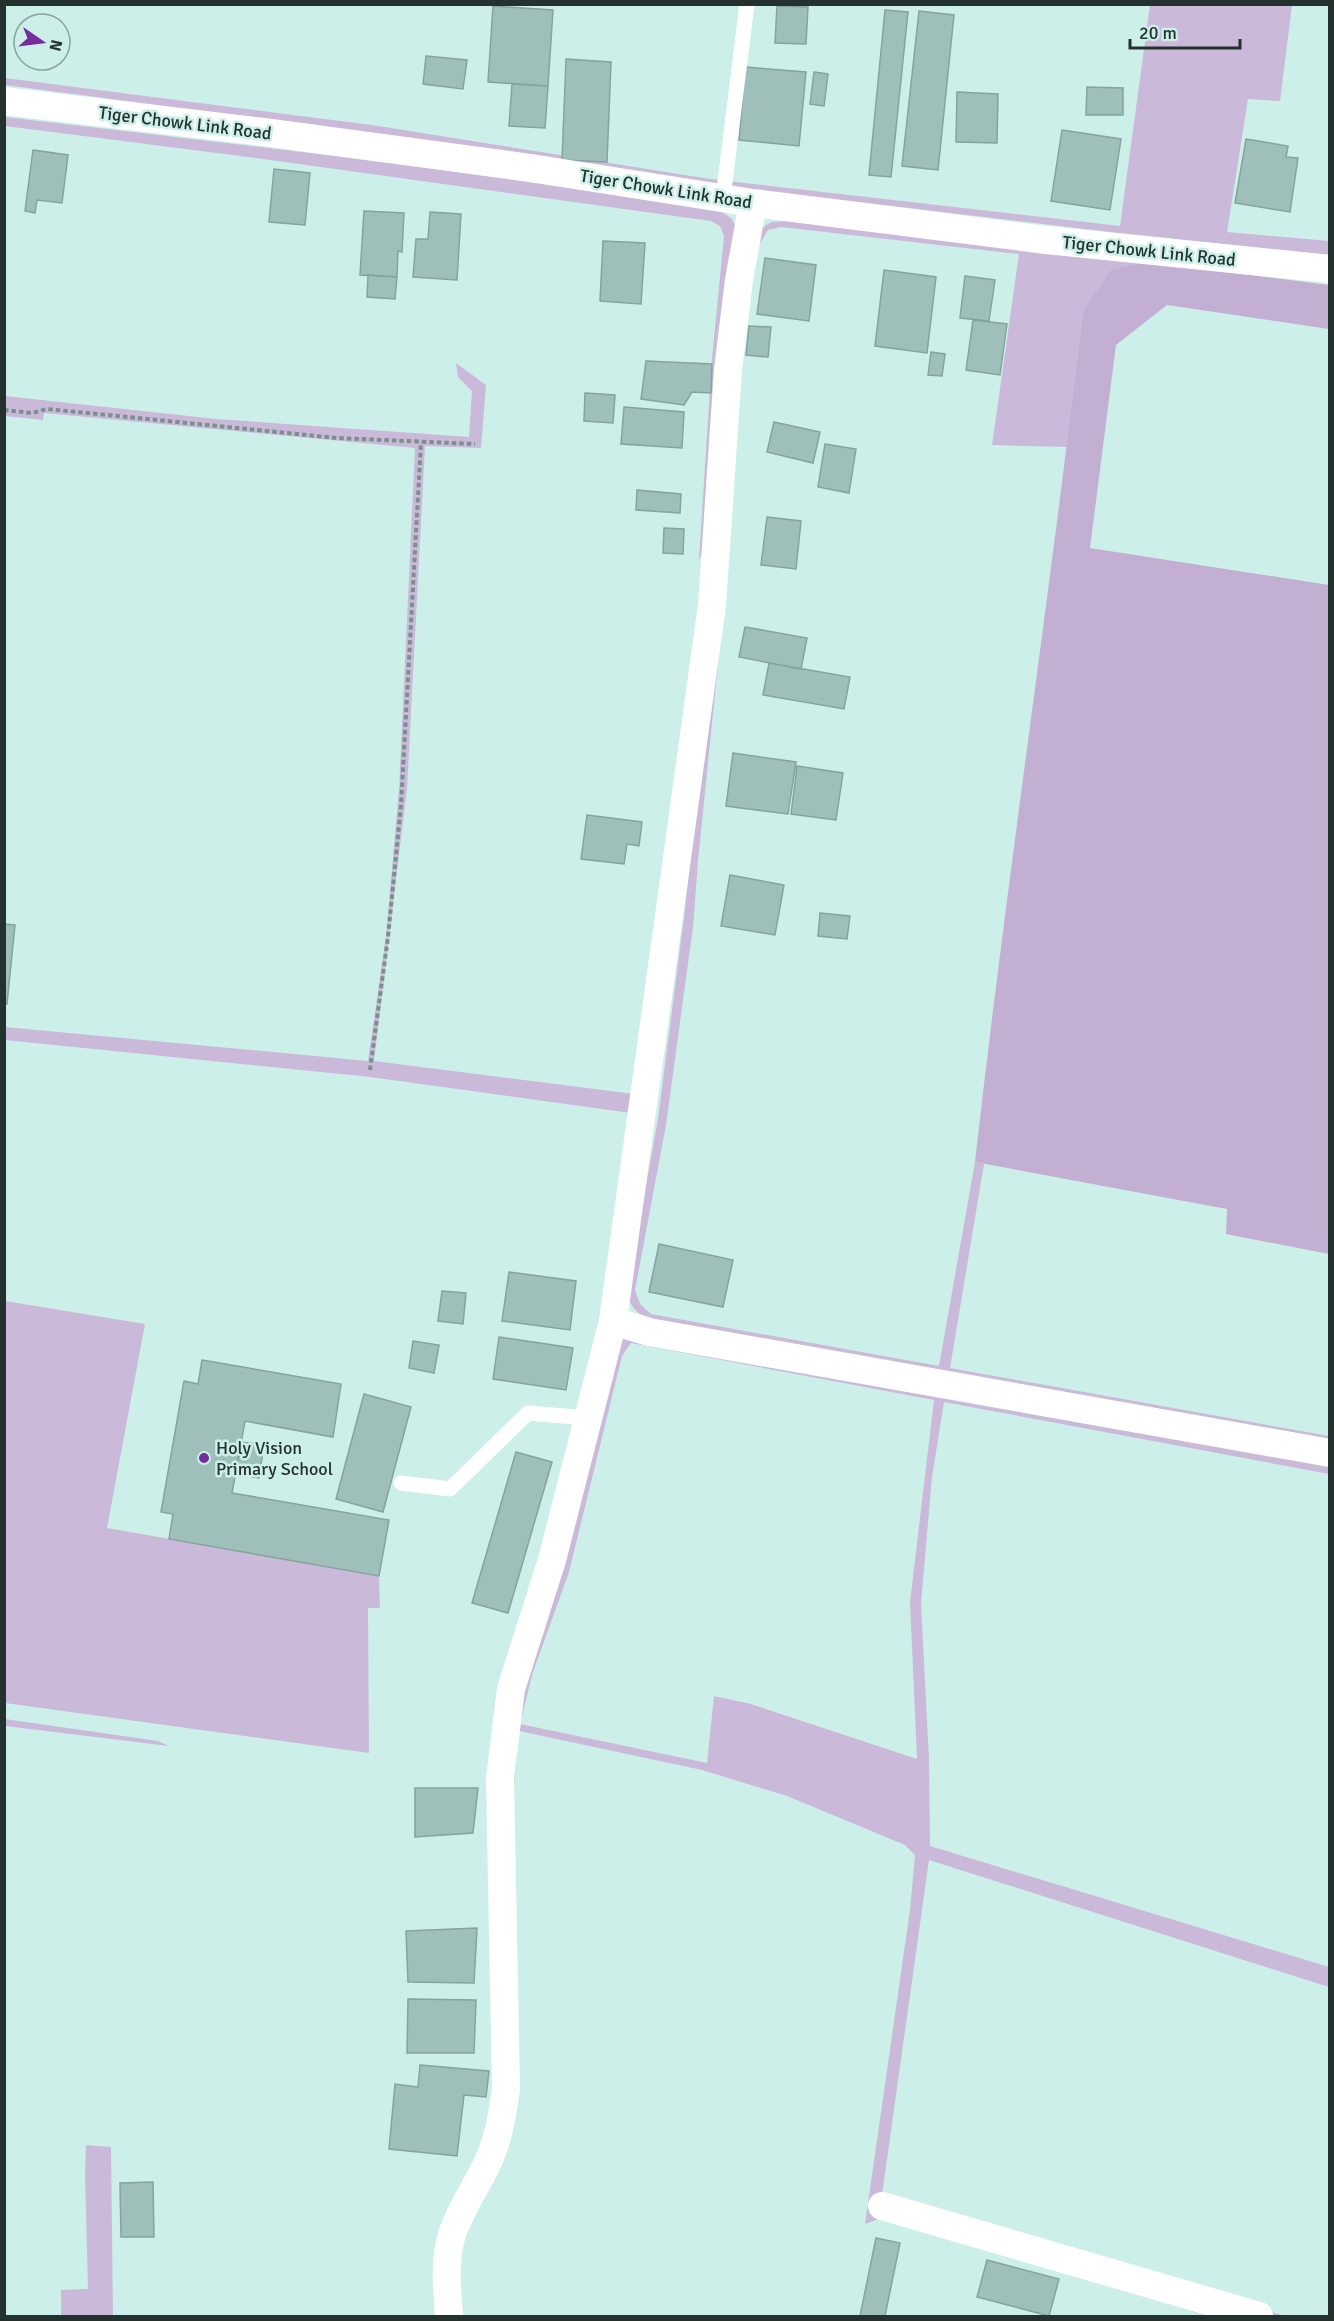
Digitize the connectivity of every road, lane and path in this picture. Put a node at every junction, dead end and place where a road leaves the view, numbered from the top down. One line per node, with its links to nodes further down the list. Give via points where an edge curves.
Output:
1 (747, 4): 3 (lane)
2 (4, 101): 3 (street, Tiger Chowk Link Road, via 496,164)
3 (723, 198): 4 (street, Tiger Chowk Link Road)
4 (753, 203): 5 (street, Tiger Chowk Link Road, via 1046,240); 10 (street, via 729,370 712,605)
5 (1329, 269)
6 (4, 410): 7 (path, via 47,410 337,438)
7 (421, 442): 8 (path); 9 (path, via 401,805)
8 (475, 444)
9 (370, 1070)
10 (613, 1320): 11 (street); 12 (street, via 649,1332)
11 (588, 1418): 13 (lane, via 528,1413 450,1489); 15 (street, via 552,1560 511,1689 500,1778 506,2089 500,2131 452,2236 446,2270)
12 (1329, 1453)
13 (401, 1483)
14 (882, 2206): 16 (street)
15 (449, 2316)
16 (1259, 2316)

